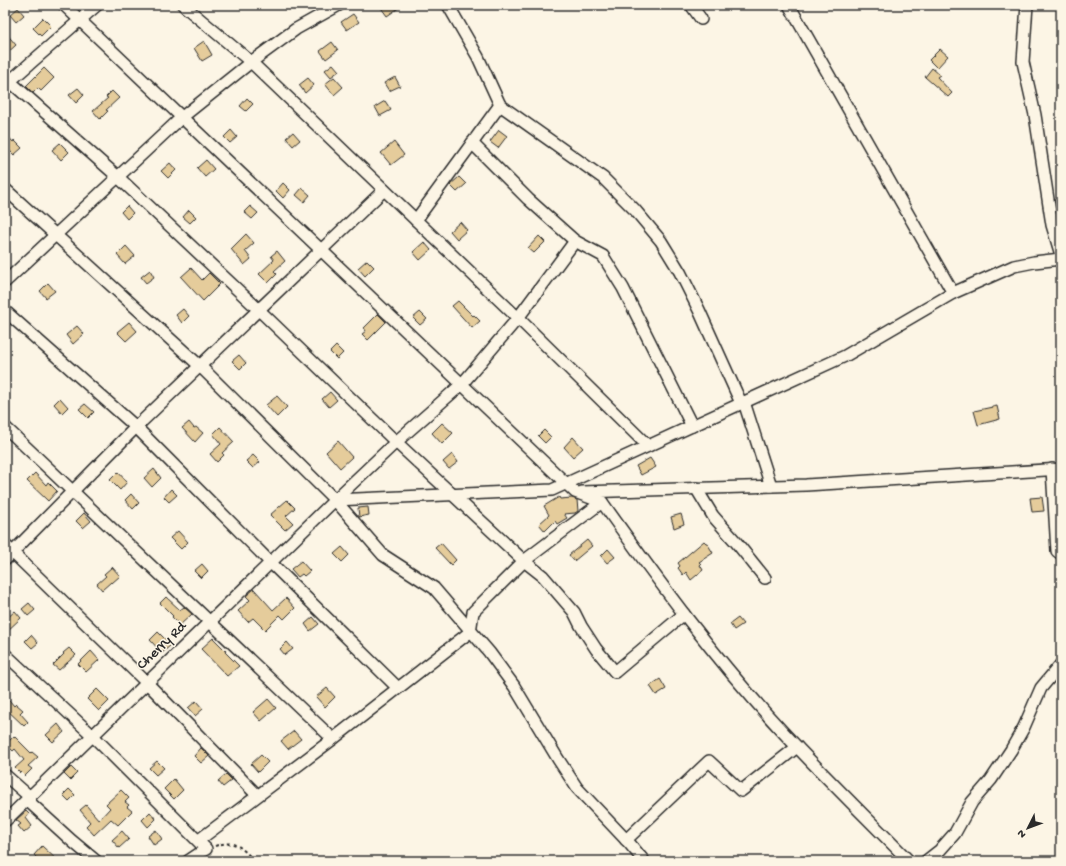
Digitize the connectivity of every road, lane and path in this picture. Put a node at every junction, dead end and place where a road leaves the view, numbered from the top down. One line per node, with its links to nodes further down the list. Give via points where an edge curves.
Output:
1 (64, 5): 10 (street)
2 (97, 5): 10 (street)
3 (183, 5): 11 (street)
4 (339, 5): 11 (street, via 296,29)
5 (448, 5): 13 (street, via 478,58)
6 (691, 5): 9 (street)
7 (789, 5): 26 (street)
8 (1026, 5): 23 (street, via 1023,62 1035,115 1052,225)
9 (701, 19)
10 (80, 20): 12 (street); 14 (street)
11 (251, 62): 14 (street); 18 (street)
12 (7, 79): 16 (street)
13 (500, 105): 15 (street); 32 (street, via 603,178 635,210 661,242 680,272)
14 (181, 118): 16 (street); 22 (street)
15 (472, 143): 19 (street); 21 (street)
16 (118, 177): 20 (street); 27 (street)
17 (5, 189): 20 (street)
18 (384, 190): 19 (street); 22 (street)
19 (416, 220): 29 (street)
20 (55, 235): 25 (street); 30 (street)
21 (575, 241): 29 (street, Cherry Rd); 33 (street, via 602,256 623,288)
22 (322, 250): 27 (street); 31 (street)
23 (1061, 255)
24 (1061, 259): 26 (street, via 1014,266)
25 (5, 282)
26 (953, 293): 32 (street, via 845,356)
27 (259, 310): 30 (street); 36 (street)
28 (5, 311): 35 (street)
29 (518, 318): 31 (street, Cherry Rd); 37 (street)
30 (200, 366): 35 (street); 46 (street)
31 (462, 384): 36 (street, Cherry Rd); 39 (street)
32 (743, 403): 33 (street); 40 (street)
33 (692, 426): 37 (street)
34 (5, 427): 43 (street)
35 (136, 427): 43 (street); 51 (street)
36 (396, 442): 45 (street); 46 (street, Cherry Rd)
37 (648, 446): 39 (street)
38 (1057, 469): 40 (street); 49 (street, via 1057,551)
39 (566, 484): 42 (street); 44 (street)
40 (771, 486): 41 (street)
41 (696, 488): 44 (street); 52 (street, via 713,516)
42 (552, 490): 44 (street); 45 (street)
43 (73, 491): 48 (street); 54 (street)
44 (575, 492): 47 (street)
45 (454, 495): 46 (street); 50 (street)
46 (338, 497): 51 (street, Cherry Rd); 55 (street, via 383,555 434,588)
47 (602, 502): 50 (street); 53 (street)
48 (8, 552): 58 (street)
49 (1061, 554)
50 (524, 561): 53 (street, via 543,576 574,612 596,649 615,672); 55 (street, via 473,612)
51 (271, 563): 54 (street, Cherry Rd); 59 (street)
52 (765, 578)
53 (684, 614): 62 (street)
54 (209, 622): 58 (street, Cherry Rd); 61 (street)
55 (470, 632): 59 (street); 68 (street, via 489,652 514,686 577,788)
56 (5, 654): 60 (street)
57 (1061, 664): 75 (street, via 1041,688 1011,750 972,802 955,833)
58 (147, 683): 60 (street, Cherry Rd); 64 (street)
59 (398, 688): 61 (street)
60 (92, 735): 65 (street, Cherry Rd); 67 (street)
61 (333, 739): 64 (street)
62 (797, 747): 68 (street, via 741,790 709,761); 74 (street)
63 (5, 775): 65 (street)
64 (257, 795): 67 (street)
65 (28, 798): 66 (street, Cherry Rd); 70 (street)
66 (5, 822)
67 (199, 840): 69 (street)
68 (626, 840): 73 (street)
69 (206, 848): 71 (street); 72 (path, via 226,842 235,844)
70 (96, 861)
71 (188, 861)
72 (255, 861)
73 (644, 861)
74 (909, 861)
75 (926, 861)

